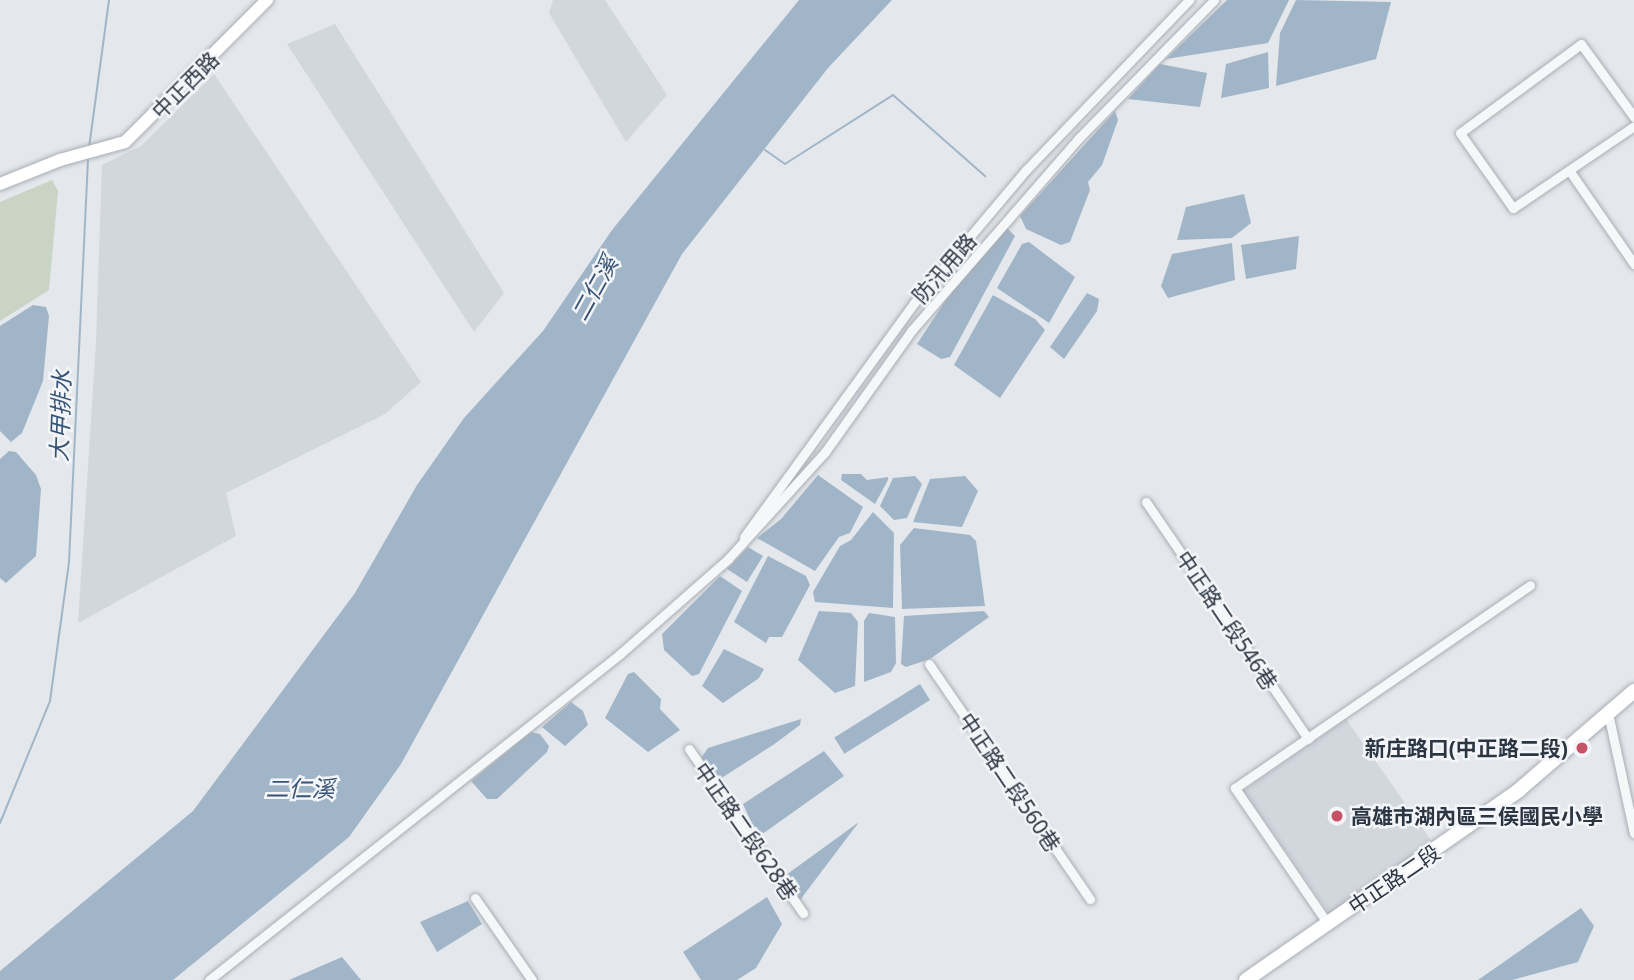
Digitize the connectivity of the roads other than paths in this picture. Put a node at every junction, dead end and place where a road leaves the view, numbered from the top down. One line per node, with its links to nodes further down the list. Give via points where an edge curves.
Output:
1 (267, 0): 7 (street, 中正西路, via 132,137)
2 (1189, 0): 10 (street, 防汛用路, via 1026,170 914,303)
3 (1214, 0): 10 (street, via 1036,187 912,330 825,452)
4 (1634, 117): 6 (street, via 1581,44 1460,133 1513,208)
5 (1634, 126): 6 (street)
6 (1571, 173): 8 (street)
7 (0, 184)
8 (1634, 264)
9 (1146, 502): 15 (street, 中正路二段546巷)
10 (728, 559): 22 (street, via 620,654)
11 (1530, 585): 15 (street)
12 (929, 664): 19 (street, 中正路二段560巷)
13 (1634, 691): 14 (main road, 中正路二段)
14 (1608, 713): 17 (street); 21 (main road, 中正路二段, via 1519,790)
15 (1308, 739): 21 (street, via 1235,788)
16 (689, 750): 20 (street, 中正路二段628巷)
17 (1634, 833)
18 (475, 898): 23 (street)
19 (1090, 899)
20 (803, 913)
21 (1328, 923): 24 (main road, 中正路二段)
22 (209, 980)
23 (532, 980)
24 (1247, 980)

